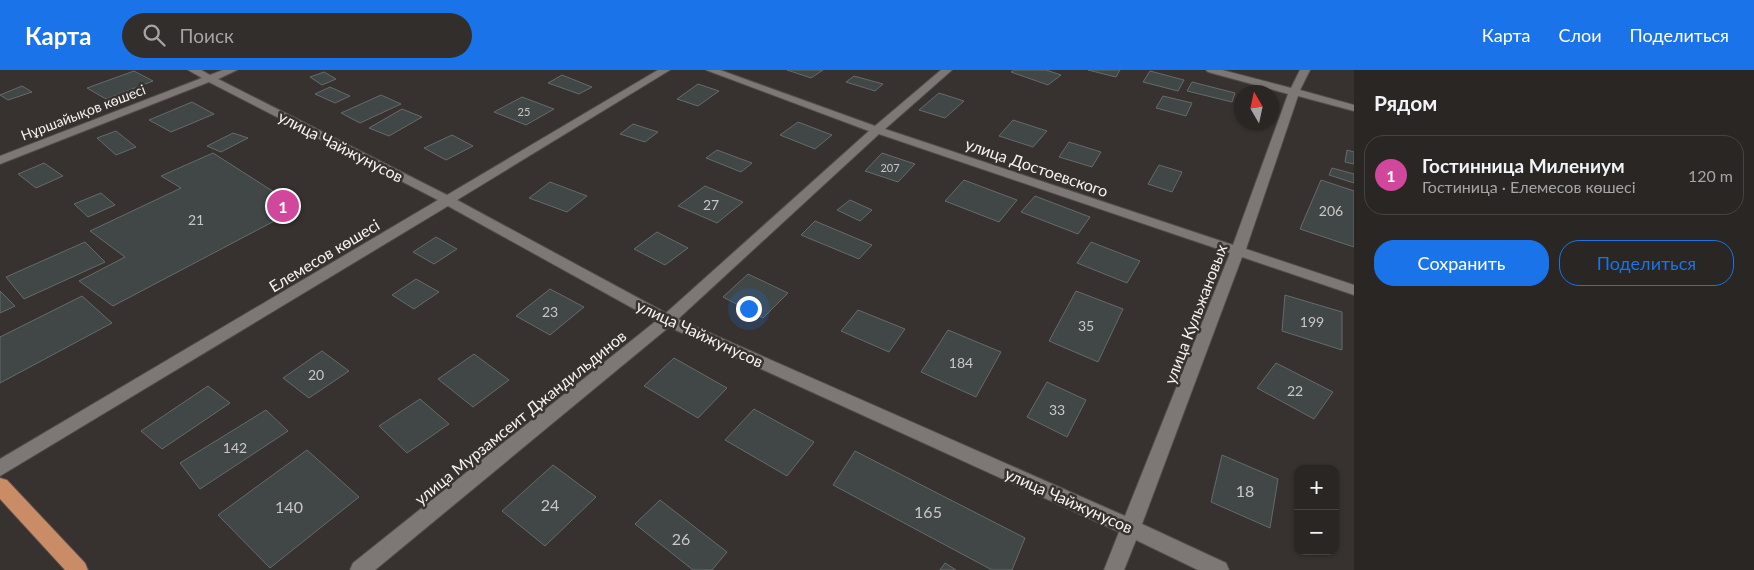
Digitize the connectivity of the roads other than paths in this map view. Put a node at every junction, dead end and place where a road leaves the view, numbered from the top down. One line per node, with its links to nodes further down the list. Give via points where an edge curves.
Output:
1 (193, 70): 8 (street, улица Чайжунусов)
2 (232, 70): 8 (street, Нұршайықов көшесі)
3 (665, 70): 13 (street, Елемесов көшесі)
4 (712, 70): 11 (street, улица Достоевского)
5 (947, 70): 11 (street, улица Мурзамсеит Джандильдинов)
6 (1211, 70): 9 (street)
7 (1305, 70): 9 (street, улица Кульжановых)
8 (210, 79): 12 (street, Нұршайықов көшесі); 13 (street, улица Чайжунусов)
9 (1294, 92): 10 (street); 14 (street, улица Кульжановых)
10 (1354, 108)
11 (877, 130): 14 (street, улица Достоевского); 16 (street, улица Мурзамсеит Джандильдинов)
12 (0, 160)
13 (449, 201): 16 (street, улица Чайжунусов); 17 (street, Елемесов көшесі)
14 (1238, 251): 15 (street, улица Достоевского); 19 (street, улица Кульжановых)
15 (1354, 290)
16 (667, 320): 19 (street, улица Чайжунусов); 21 (street, улица Мурзамсеит Джандильдинов)
17 (0, 468)
18 (0, 486): 20 (main road)
19 (1131, 528): 22 (street, улица Кульжановых); 23 (street, улица Чайжунусов)
20 (78, 570)
21 (360, 570)
22 (1114, 570)
23 (1219, 570)

